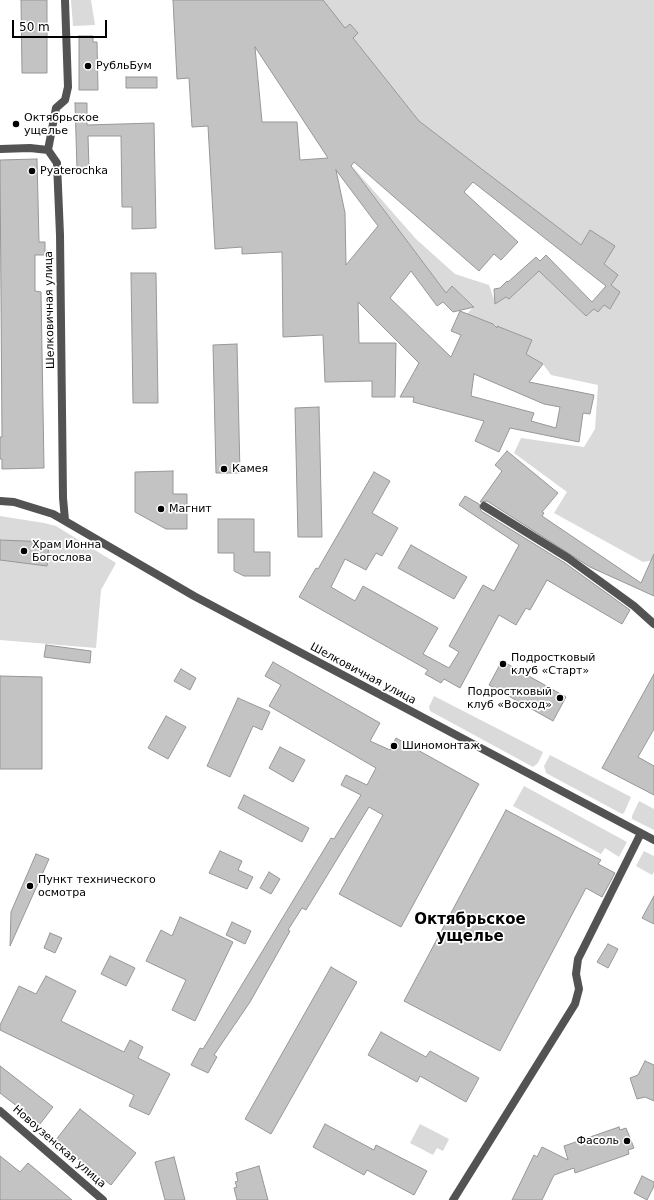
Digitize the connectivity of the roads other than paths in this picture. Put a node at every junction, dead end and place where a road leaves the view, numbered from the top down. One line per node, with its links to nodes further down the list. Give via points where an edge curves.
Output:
1 (65, 0): 3 (street, via 68,87 65,100 56,108)
2 (0, 148): 3 (street)
3 (48, 150): 6 (street, Шелковичная улица, via 57,163 58,171)
4 (0, 501): 6 (street, Шелковичная улица, via 35,507)
5 (484, 506): 7 (street, via 568,558 634,606)
6 (65, 520): 8 (street, Шелковичная улица, via 194,596)
7 (654, 624)
8 (641, 833): 9 (street, Шелковичная улица); 12 (street, via 578,959 576,974 579,989 575,1004)
9 (654, 840)
10 (0, 1111): 11 (street, Новоузенская улица)
11 (103, 1200)
12 (454, 1200)

